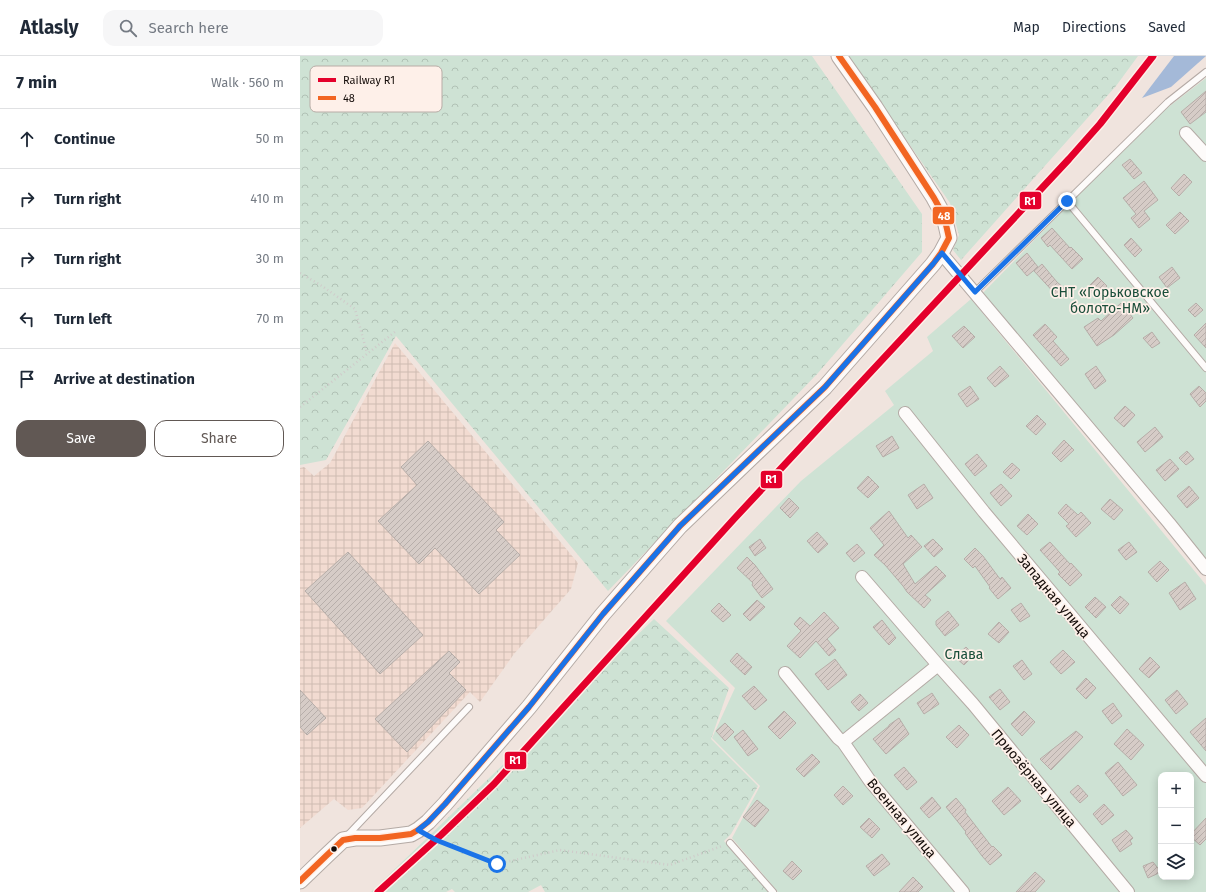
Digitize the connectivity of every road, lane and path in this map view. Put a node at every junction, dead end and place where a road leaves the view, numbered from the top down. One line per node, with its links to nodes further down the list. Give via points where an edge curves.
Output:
1 (839, 56): 6 (street, via 875,106 944,216 948,238)
2 (1206, 72): 5 (lane, via 1168,102)
3 (1186, 133): 4 (street)
4 (1206, 155)
5 (1067, 201): 8 (lane); 11 (lane)
6 (942, 253): 8 (street); 21 (street, via 825,387 680,526 603,614 529,707 445,804)
7 (300, 273): 10 (path, via 355,309)
8 (975, 292): 14 (street)
9 (396, 331): 10 (path)
10 (367, 353): 12 (path)
11 (1206, 368)
12 (300, 407)
13 (905, 413): 20 (street, Западная улица, via 984,512)
14 (1206, 569)
15 (862, 576): 16 (street, Приозёрная улица)
16 (938, 665): 19 (street); 27 (street, Приозёрная улица)
17 (785, 673): 19 (street, Военная улица)
18 (469, 707): 22 (lane)
19 (843, 742): 26 (street, Военная улица, via 870,781)
20 (1206, 776)
21 (418, 830): 22 (street, via 411,834); 23 (path, via 436,840 497,864 560,850 670,865)
22 (344, 840): 24 (street)
23 (730, 843): 25 (lane)
24 (300, 881)
25 (774, 892)
26 (963, 892)
27 (1128, 892)

